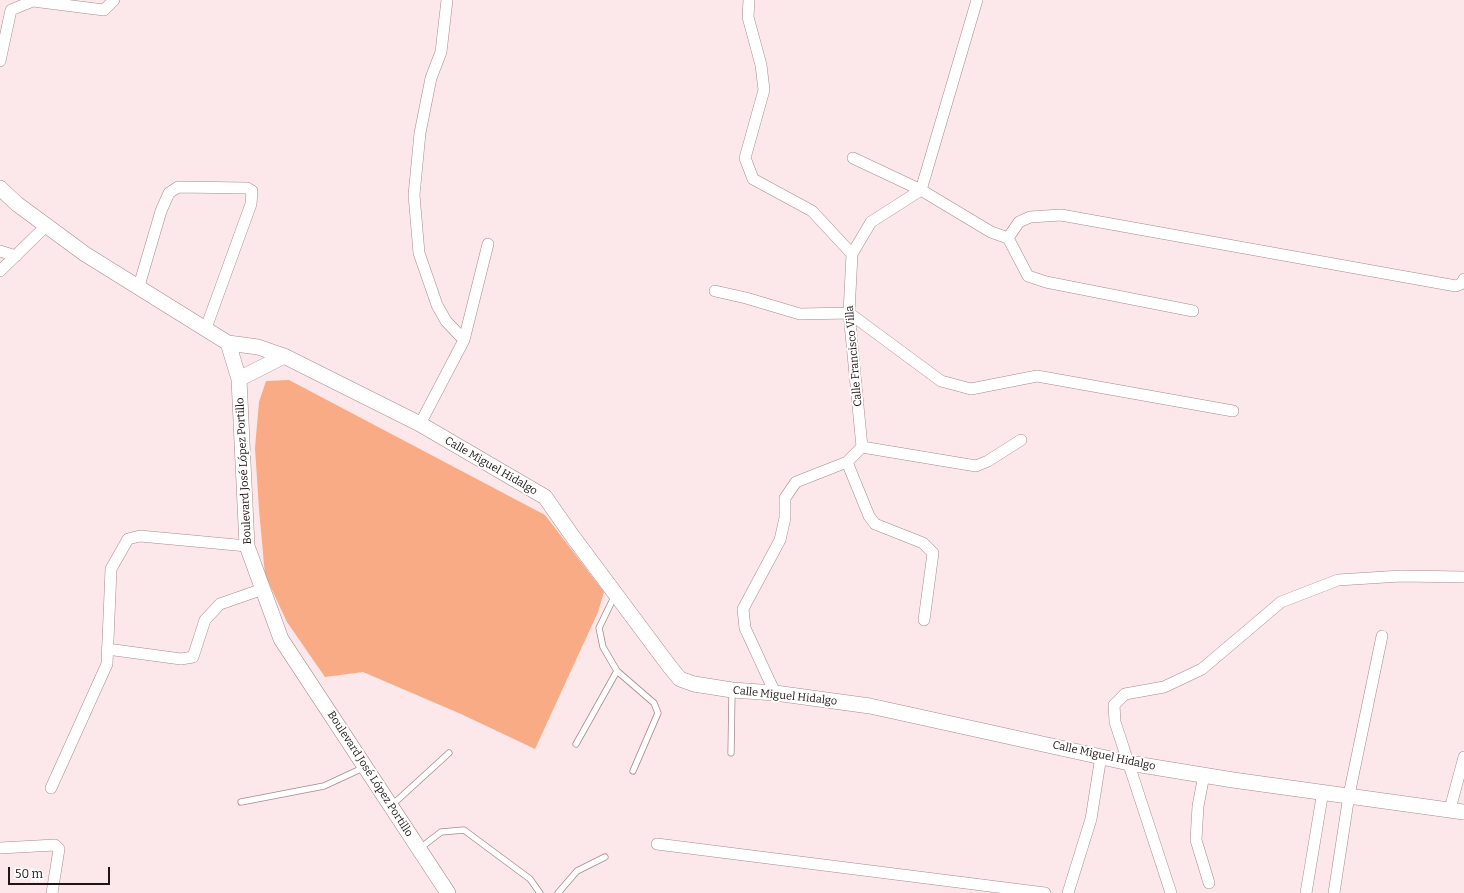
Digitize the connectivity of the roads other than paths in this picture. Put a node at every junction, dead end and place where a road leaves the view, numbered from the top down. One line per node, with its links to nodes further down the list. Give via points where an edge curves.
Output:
1 (114, 0): 5 (street, via 104,10 33,1 11,10)
2 (447, 0): 22 (street, via 441,52 432,78 420,133 414,195 418,253 437,305 446,321)
3 (749, 0): 13 (street, via 748,16 761,65 764,90 745,158 753,179 812,211)
4 (977, 0): 8 (street)
5 (0, 61)
6 (853, 158): 8 (street)
7 (0, 188): 9 (street)
8 (921, 190): 10 (street, via 991,232); 13 (street, Calle Francisco Villa, via 871,222)
9 (46, 226): 14 (street); 17 (street, via 85,254)
10 (1008, 238): 16 (street, via 1019,222 1030,217 1061,215 1456,286); 19 (street, via 1028,276 1046,282)
11 (488, 244): 22 (street)
12 (0, 251): 14 (street)
13 (852, 254): 20 (street, Calle Francisco Villa)
14 (16, 256): 15 (street)
15 (0, 271)
16 (1464, 279)
17 (139, 286): 21 (street); 21 (street, via 161,211 169,193 178,187 246,188 252,191 251,204)
18 (715, 291): 20 (street, via 800,314)
19 (1193, 311)
20 (849, 313): 26 (street, via 941,381 971,390 1037,376); 29 (street, Calle Francisco Villa)
21 (206, 328): 23 (street)
22 (464, 340): 27 (street)
23 (228, 343): 24 (street, Calle Miguel Hidalgo, via 258,347); 25 (street, Boulevard José López Portillo)
24 (284, 356): 25 (street); 27 (street, Calle Miguel Hidalgo)
25 (239, 380): 31 (street, Boulevard José López Portillo)
26 (1233, 411)
27 (420, 424): 34 (street, Calle Miguel Hidalgo, via 545,496)
28 (1021, 440): 29 (street, via 976,466)
29 (862, 447): 30 (street)
30 (847, 462): 35 (street, via 869,516 875,524 923,544 933,553); 40 (street, via 796,482 785,498 785,518 780,540 742,610 745,628)
31 (247, 546): 33 (street, Boulevard José López Portillo); 37 (street, via 140,536 128,539 111,569)
32 (1464, 577): 46 (street, via 1401,576 1338,580 1281,602 1202,669 1164,687 1124,694 1114,705 1115,722)
33 (263, 589): 37 (street, via 220,604 205,620 193,656 181,659); 47 (street, Boulevard José López Portillo, via 281,639)
34 (615, 594): 38 (lane, via 599,628 603,647); 39 (street, Calle Miguel Hidalgo, via 680,679)
35 (924, 620)
36 (1382, 636): 52 (street)
37 (107, 649): 50 (street, via 107,664)
38 (616, 671): 41 (lane); 48 (lane, via 654,703 658,713)
39 (732, 690): 40 (street, Calle Miguel Hidalgo); 43 (lane)
40 (775, 693): 44 (street, Calle Miguel Hidalgo, via 870,706)
41 (576, 744)
42 (448, 753): 54 (lane)
43 (731, 753)
44 (1101, 756): 46 (street, Calle Miguel Hidalgo); 66 (street, via 1091,819)
45 (1464, 757): 55 (street)
46 (1129, 763): 49 (street, Calle Miguel Hidalgo); 67 (street)
47 (365, 766): 53 (lane, via 324,786); 54 (street, Boulevard José López Portillo)
48 (633, 772)
49 (1204, 775): 51 (street, Calle Miguel Hidalgo); 60 (street, via 1198,806 1196,840)
50 (51, 788)
51 (1322, 791): 52 (street, Calle Miguel Hidalgo); 68 (street)
52 (1349, 795): 55 (street, Calle Miguel Hidalgo); 69 (street)
53 (241, 802)
54 (391, 806): 58 (street, Boulevard José López Portillo)
55 (1457, 810)
56 (656, 844): 65 (street)
57 (0, 848): 61 (street, via 55,845 59,849)
58 (419, 849): 62 (street, Boulevard José López Portillo); 63 (lane, via 441,832 464,830 530,879)
59 (605, 857): 64 (lane, via 577,871)
60 (1209, 883)
61 (52, 893)
62 (448, 893)
63 (540, 893)
64 (558, 893)
65 (1045, 893)
66 (1068, 893)
67 (1171, 893)
68 (1306, 893)
69 (1334, 893)

